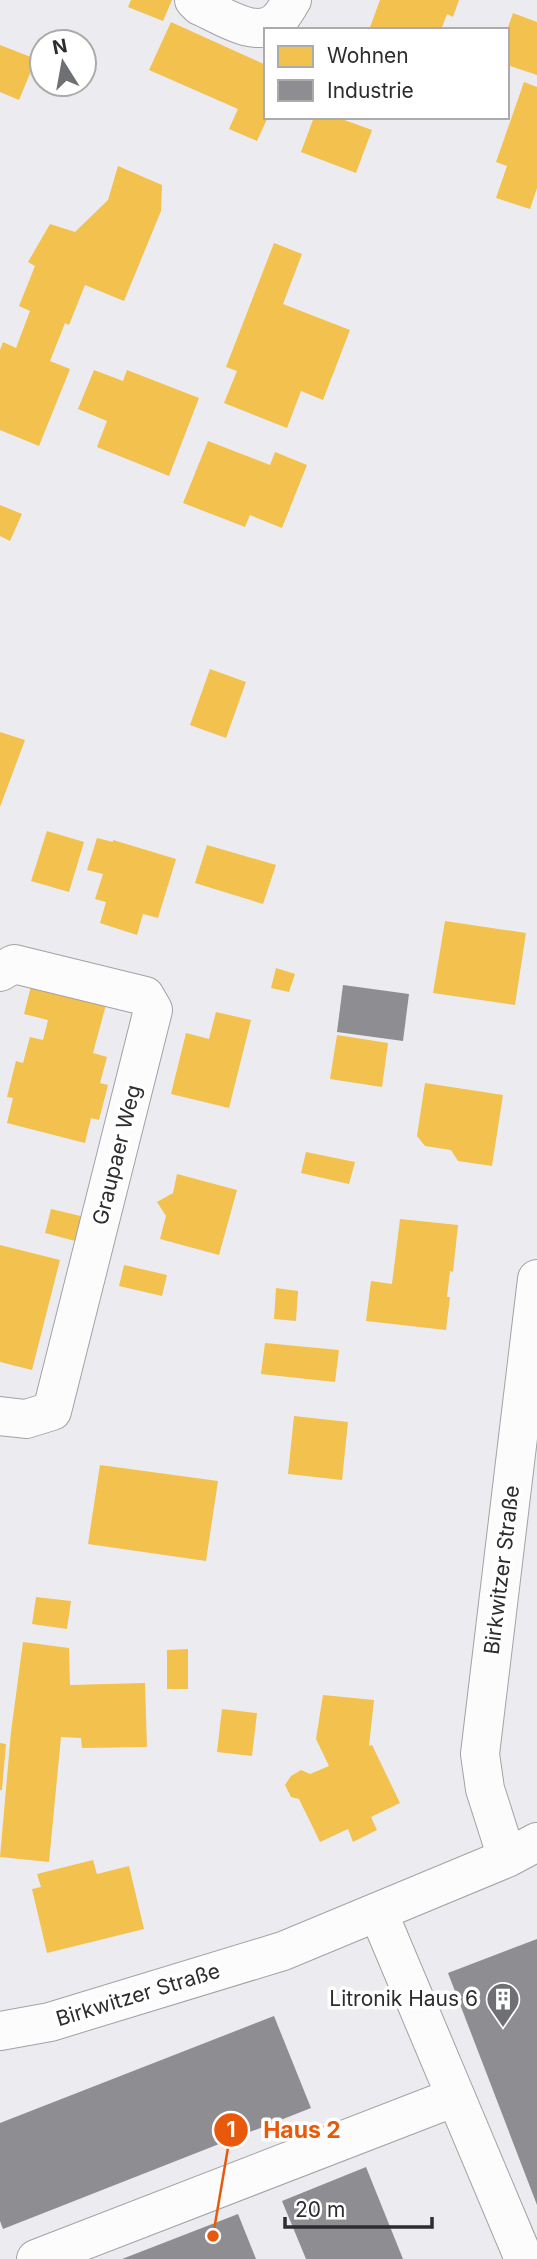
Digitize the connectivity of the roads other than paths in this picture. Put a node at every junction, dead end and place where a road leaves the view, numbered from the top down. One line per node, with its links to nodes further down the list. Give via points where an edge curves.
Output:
1 (194, 0): 4 (street, via 251,28)
2 (292, 0): 3 (street)
3 (268, 28)
4 (264, 29)
5 (0, 972): 7 (street, Graupaer Weg, via 14,964 145,996 153,1010 52,1411 26,1419)
6 (537, 1279): 8 (street, Birkwitzer Straße, via 480,1754 485,1789)
7 (0, 1416)
8 (522, 1850): 9 (street, Birkwitzer Straße)
9 (378, 1912): 10 (street, Birkwitzer Straße, via 258,1959 50,2022); 11 (street)
10 (0, 2032)
11 (455, 2097): 12 (street, via 398,2134); 13 (street)
12 (36, 2259)
13 (524, 2259)

